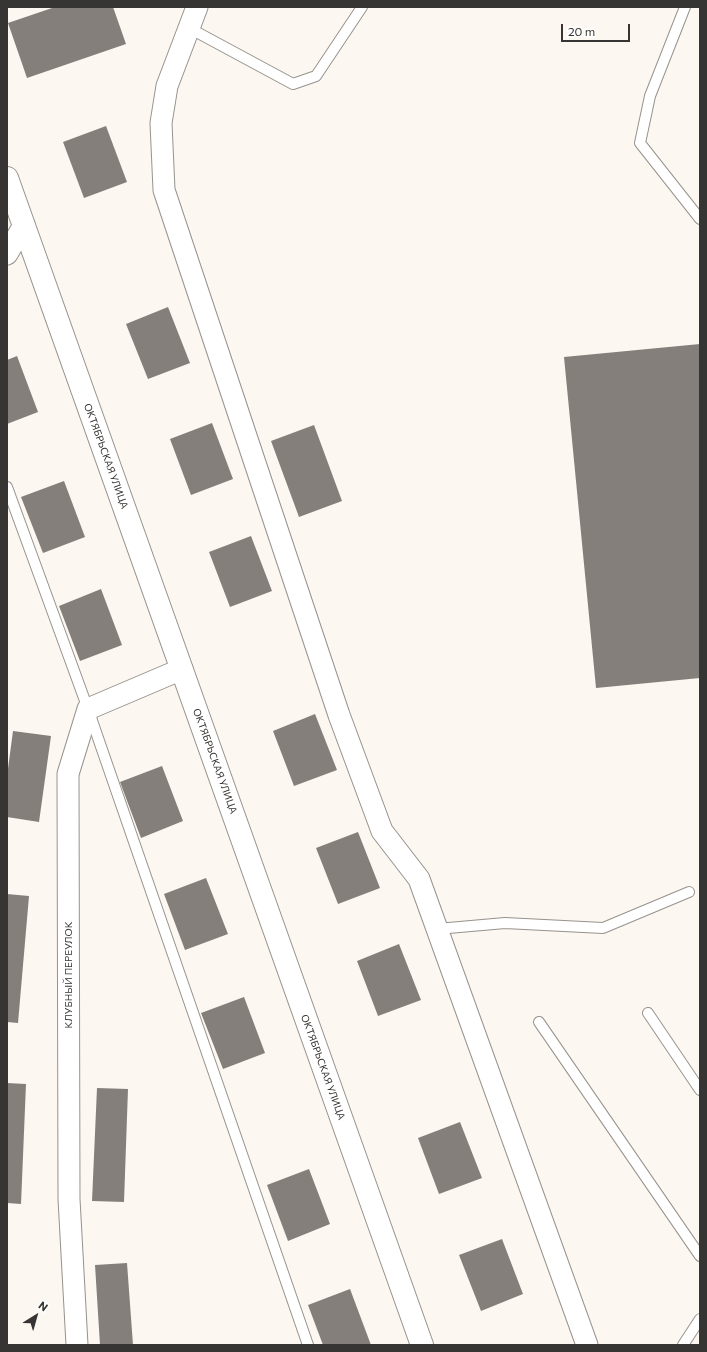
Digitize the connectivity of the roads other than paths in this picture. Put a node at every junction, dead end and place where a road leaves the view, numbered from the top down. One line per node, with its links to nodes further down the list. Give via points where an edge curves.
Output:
1 (198, 7): 4 (street)
2 (362, 7): 4 (lane, via 316,76 293,84)
3 (685, 7): 6 (lane, via 650,96 640,143)
4 (189, 28): 13 (street, via 167,86 161,123 164,190 345,730 382,831 419,879)
5 (7, 178): 7 (street, ОКТЯБРЬСКАЯ УЛИЦА)
6 (700, 219)
7 (24, 225): 8 (street); 10 (street, ОКТЯБРЬСКАЯ УЛИЦА)
8 (7, 254)
9 (7, 487): 11 (lane)
10 (182, 669): 11 (street); 21 (street, ОКТЯБРЬСКАЯ УЛИЦА)
11 (88, 710): 19 (street, КЛУБНЫЙ ПЕРЕУЛОК, via 68,774 70,1200); 20 (lane)
12 (689, 892): 13 (lane, via 603,928 505,923)
13 (437, 929): 22 (street)
14 (648, 1013): 16 (lane)
15 (539, 1022): 17 (lane)
16 (700, 1090)
17 (700, 1256)
18 (700, 1319): 23 (lane)
19 (77, 1345)
20 (308, 1345)
21 (422, 1345)
22 (587, 1345)
23 (683, 1345)

